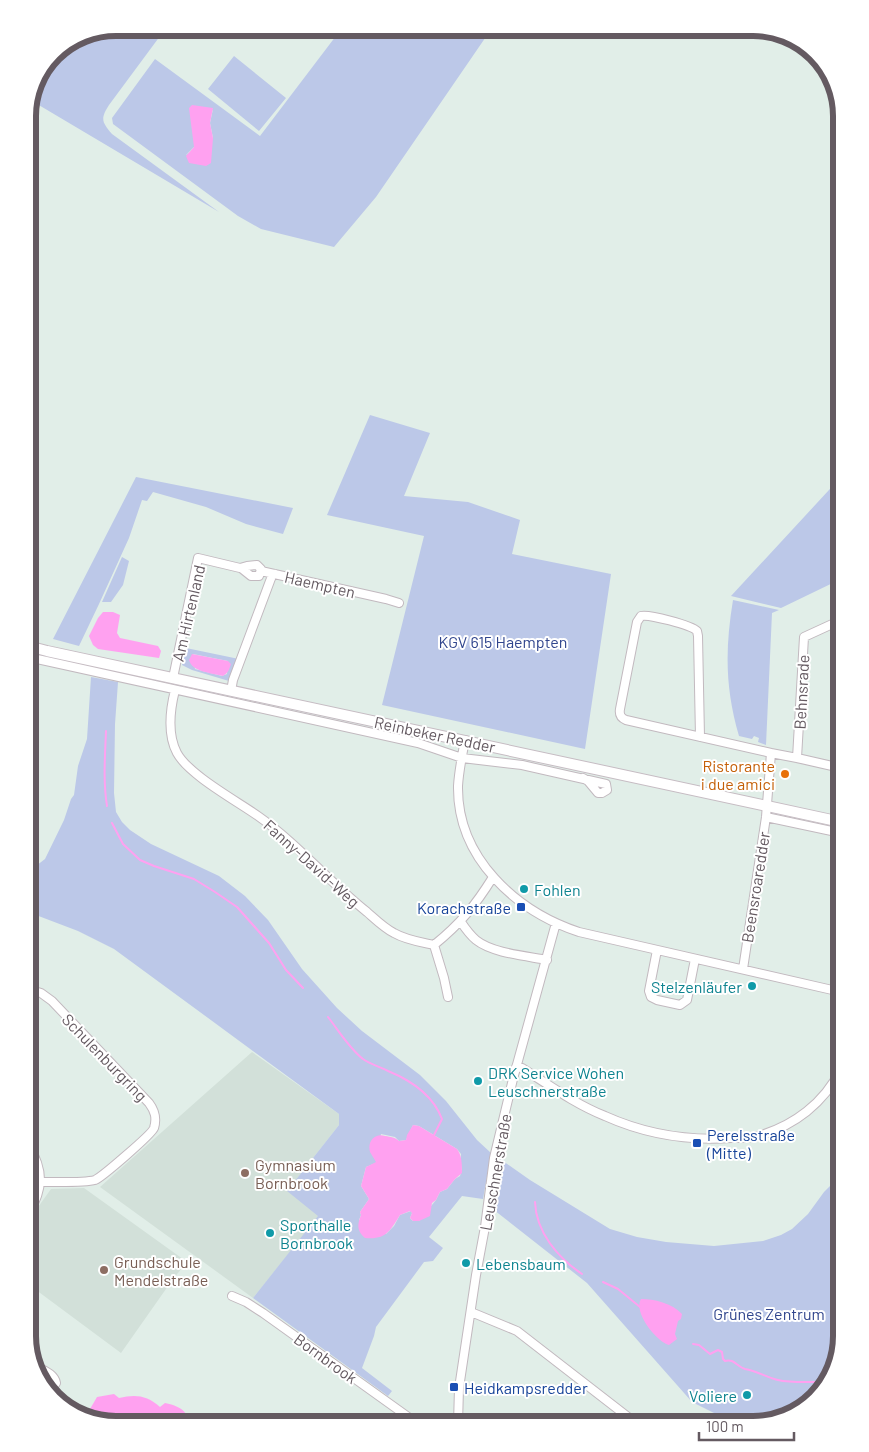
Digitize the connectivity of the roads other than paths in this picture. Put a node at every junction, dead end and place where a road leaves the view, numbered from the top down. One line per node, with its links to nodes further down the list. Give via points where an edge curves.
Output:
1 (275, 574): 2 (street, Haempten); 6 (street, Am Hirtenland, via 261,571 255,577 240,568 198,558); 8 (street, Haempten)
2 (398, 603)
3 (833, 624): 13 (street, Behnsrade, via 804,637)
4 (36, 648): 6 (main road, Reinbeker Redder)
5 (36, 659): 7 (street, Reinbeker Redder)
6 (173, 678): 8 (main road, Reinbeker Redder)
7 (174, 690): 12 (street, Reinbeker Redder, via 418,743); 23 (street, Fanny-David-Weg, via 170,720 173,740 177,753 187,766 260,817 356,904 392,932 409,940)
8 (231, 691): 10 (main road, Reinbeker Redder)
9 (700, 737): 9 (street, via 626,720 621,716 637,622 641,616 666,620 697,631); 11 (street)
10 (465, 740): 12 (street); 16 (main road, Reinbeker Redder)
11 (771, 752): 13 (street); 16 (street)
12 (462, 758): 15 (street, Reinbeker Redder, via 522,765); 20 (street, via 458,787 465,827 472,847)
13 (797, 758): 14 (street)
14 (833, 766)
15 (583, 778)
16 (766, 805): 17 (street, Beensroaredder); 18 (main road, Reinbeker Redder)
17 (766, 817): 19 (street); 27 (street, Beensroaredder)
18 (833, 820)
19 (833, 832)
20 (493, 878): 21 (street); 22 (street, via 528,907)
21 (461, 922): 23 (street); 26 (street, via 476,940 486,946)
22 (556, 923): 24 (street, via 579,932); 26 (street, Leuschnerstraße)
23 (434, 944): 30 (street)
24 (658, 950): 25 (street); 25 (street, via 649,991 656,1000 677,1004 687,1000)
25 (695, 959): 27 (street)
26 (546, 960): 31 (street, Leuschnerstraße)
27 (743, 970): 28 (street)
28 (833, 990)
29 (36, 991): 34 (street, Schulenburgring, via 52,1001 149,1103 156,1117 152,1132 101,1176 89,1181)
30 (448, 996)
31 (516, 1067): 32 (street, via 578,1104 632,1127 687,1139 756,1137 782,1127 816,1105); 37 (street, Leuschnerstraße, via 494,1158)
32 (833, 1083)
33 (36, 1160): 34 (street)
34 (41, 1182): 35 (street)
35 (36, 1199)
36 (232, 1296): 38 (street, Bornbrook, via 263,1313)
37 (471, 1312): 39 (street, Leuschnerstraße, via 458,1394); 40 (street, via 517,1331)
38 (407, 1416)
39 (458, 1416)
40 (627, 1416)

